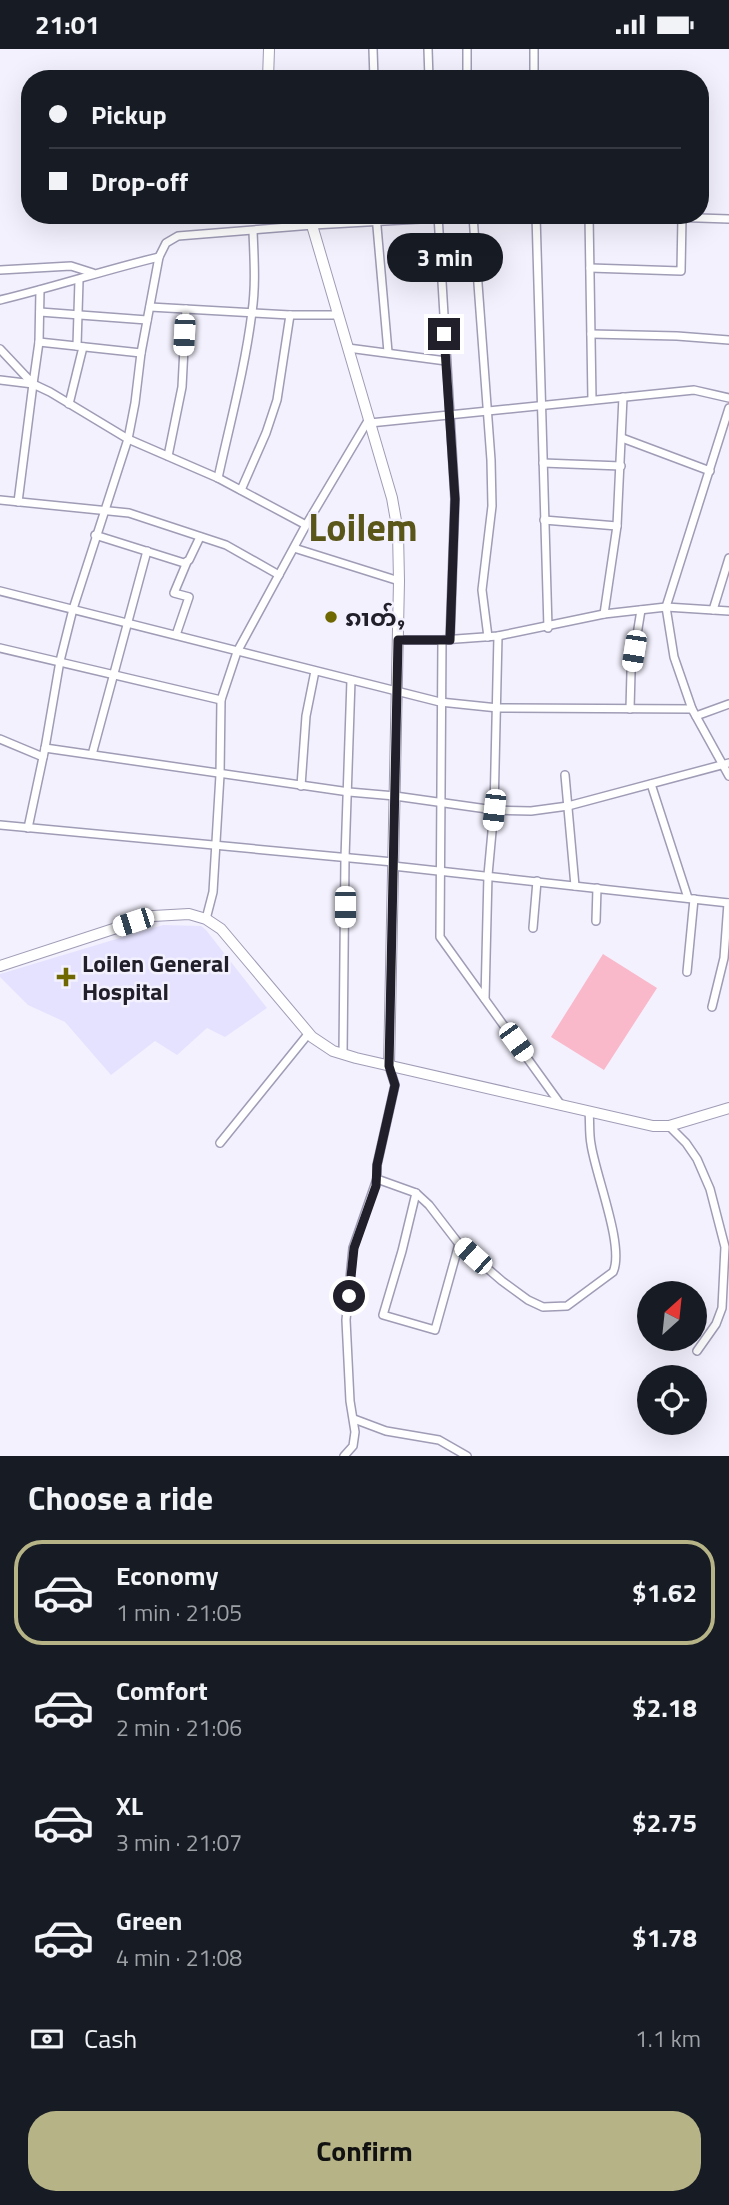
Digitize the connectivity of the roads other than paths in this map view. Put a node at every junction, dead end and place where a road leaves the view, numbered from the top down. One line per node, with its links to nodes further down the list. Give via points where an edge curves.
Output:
1 (269, 49): 6 (highway)
2 (373, 49): 7 (street)
3 (428, 49): 8 (street)
4 (467, 49): 9 (street)
5 (534, 49): 10 (street)
6 (268, 70)
7 (374, 70)
8 (429, 70)
9 (467, 70)
10 (534, 70)
11 (709, 218): 12 (street)
12 (729, 219)
13 (290, 224): 21 (street)
14 (312, 224): 34 (highway)
15 (377, 224): 43 (street)
16 (438, 224): 45 (street)
17 (474, 224): 54 (street)
18 (536, 224): 52 (street)
19 (589, 224): 23 (street)
20 (682, 224): 23 (street, via 681,271)
21 (253, 231): 22 (street, via 178,236 166,243); 33 (street)
22 (159, 257): 25 (street); 29 (street)
23 (590, 268): 37 (street)
24 (0, 269): 25 (street, via 71,267)
25 (93, 273): 26 (street)
26 (79, 280): 27 (street); 32 (street)
27 (40, 290): 28 (street); 31 (street)
28 (0, 300)
29 (150, 307): 30 (street); 36 (street)
30 (186, 309): 33 (street); 59 (street, via 182,387)
31 (40, 312): 32 (street); 39 (street)
32 (77, 313): 36 (street); 40 (street)
33 (252, 314): 35 (street); 63 (street)
34 (339, 315): 35 (street); 41 (highway)
35 (290, 316): 64 (street, via 276,400)
36 (147, 320): 44 (street)
37 (591, 334): 38 (street); 50 (street)
38 (729, 340)
39 (39, 342): 40 (street); 47 (street)
40 (80, 347): 44 (street); 51 (street)
41 (348, 348): 43 (street); 56 (highway)
42 (0, 349): 47 (street)
43 (388, 352): 45 (street)
44 (141, 353): 58 (street)
45 (446, 361): 55 (street)
46 (0, 380): 47 (street)
47 (33, 384): 51 (street); 66 (street)
48 (623, 397): 49 (street, via 694,390); 50 (street); 57 (street)
49 (729, 398)
50 (592, 400): 52 (street)
51 (69, 404): 58 (street)
52 (541, 406): 54 (street); 60 (street)
53 (729, 408): 62 (street)
54 (486, 412): 55 (street); 90 (street, via 492,506 482,590)
55 (451, 415): 56 (street); 92 (street, via 455,499)
56 (370, 421): 69 (street); 78 (highway, via 394,509)
57 (622, 437): 61 (street); 62 (street)
58 (128, 439): 59 (street); 67 (street)
59 (168, 456): 63 (street)
60 (542, 463): 61 (street); 68 (street)
61 (621, 466): 70 (street)
62 (710, 471): 80 (street)
63 (218, 478): 64 (street)
64 (241, 490): 69 (street)
65 (0, 500): 66 (street)
66 (18, 502): 67 (street)
67 (103, 510): 71 (street); 72 (street, via 129,513)
68 (544, 520): 70 (street); 87 (street)
69 (306, 525): 73 (street)
70 (617, 526): 85 (street)
71 (95, 535): 74 (street); 81 (street)
72 (200, 537): 76 (street); 77 (street, via 226,545)
73 (294, 548): 77 (street); 78 (street)
74 (147, 551): 76 (street); 86 (street)
75 (729, 558): 83 (street)
76 (187, 562): 88 (street, via 174,593 189,597)
77 (279, 575): 94 (street)
78 (399, 581): 91 (highway)
79 (0, 591): 81 (street)
80 (666, 607): 82 (street); 83 (street); 105 (street, via 674,657)
81 (73, 609): 86 (street); 95 (street)
82 (641, 610): 85 (street); 104 (street, via 631,672)
83 (713, 610): 84 (street)
84 (729, 611)
85 (604, 614): 87 (street)
86 (128, 623): 88 (street); 97 (street)
87 (548, 628): 89 (street)
88 (176, 635): 94 (street)
89 (498, 636): 90 (street); 103 (street)
90 (488, 637): 92 (street)
91 (398, 640): 92 (street); 99 (highway)
92 (446, 640): 101 (street)
93 (0, 648): 95 (street)
94 (237, 652): 96 (street); 100 (street)
95 (60, 661): 97 (street); 107 (street)
96 (315, 671): 98 (street); 115 (street)
97 (114, 675): 100 (street); 108 (street)
98 (351, 680): 99 (street); 116 (street)
99 (397, 691): 101 (street); 117 (highway)
100 (220, 700): 111 (street)
101 (440, 702): 103 (street); 118 (street)
102 (729, 704): 105 (street)
103 (498, 708): 104 (street); 120 (street)
104 (631, 709): 105 (street)
105 (694, 713): 110 (street)
106 (0, 740): 109 (street)
107 (45, 748): 109 (street); 111 (street)
108 (93, 751)
109 (43, 757): 122 (street)
110 (726, 764): 113 (street); 114 (street)
111 (220, 775): 115 (street); 123 (street)
112 (565, 775): 119 (street)
113 (729, 776)
114 (651, 784): 119 (street); 131 (street)
115 (301, 786): 116 (street)
116 (349, 792): 117 (street); 124 (street)
117 (395, 796): 118 (street); 125 (highway)
118 (440, 803): 120 (street); 126 (street)
119 (568, 806): 120 (street); 129 (street)
120 (494, 810): 127 (street)
121 (0, 825): 122 (street)
122 (28, 828): 123 (street)
123 (216, 845): 124 (street); 133 (street)
124 (345, 858): 125 (street); 142 (street)
125 (393, 864): 126 (street); 143 (highway)
126 (439, 870): 127 (street); 139 (street, via 440,937)
127 (488, 875): 128 (street); 139 (street)
128 (537, 881): 129 (street); 135 (street)
129 (575, 886): 130 (street)
130 (597, 888): 131 (street); 134 (street)
131 (691, 899): 132 (street); 138 (street)
132 (729, 903): 136 (street)
133 (206, 919): 137 (highway, via 189,914 153,915); 141 (highway, via 221,929)
134 (596, 921)
135 (533, 928)
136 (727, 958): 140 (street)
137 (0, 966)
138 (687, 972)
139 (485, 1000): 144 (street)
140 (712, 1007)
141 (309, 1033): 142 (highway); 148 (street)
142 (343, 1054): 143 (highway)
143 (389, 1066): 144 (highway); 149 (street, via 395,1085)
144 (562, 1105): 146 (highway)
145 (729, 1108): 147 (highway)
146 (589, 1111): 147 (highway); 151 (street, via 591,1145 616,1249 613,1272 567,1306 543,1307 502,1281)
147 (669, 1126): 152 (street, via 697,1159 725,1247 722,1308)
148 (220, 1143)
149 (377, 1179): 150 (street); 153 (street, via 354,1248 346,1320 349,1401)
150 (416, 1193): 151 (street); 151 (street, via 383,1315 435,1330)
151 (459, 1244)
152 (707, 1337)
153 (354, 1419): 154 (street, via 353,1446); 155 (street, via 386,1431 439,1440)
154 (344, 1456)
155 (467, 1456)

